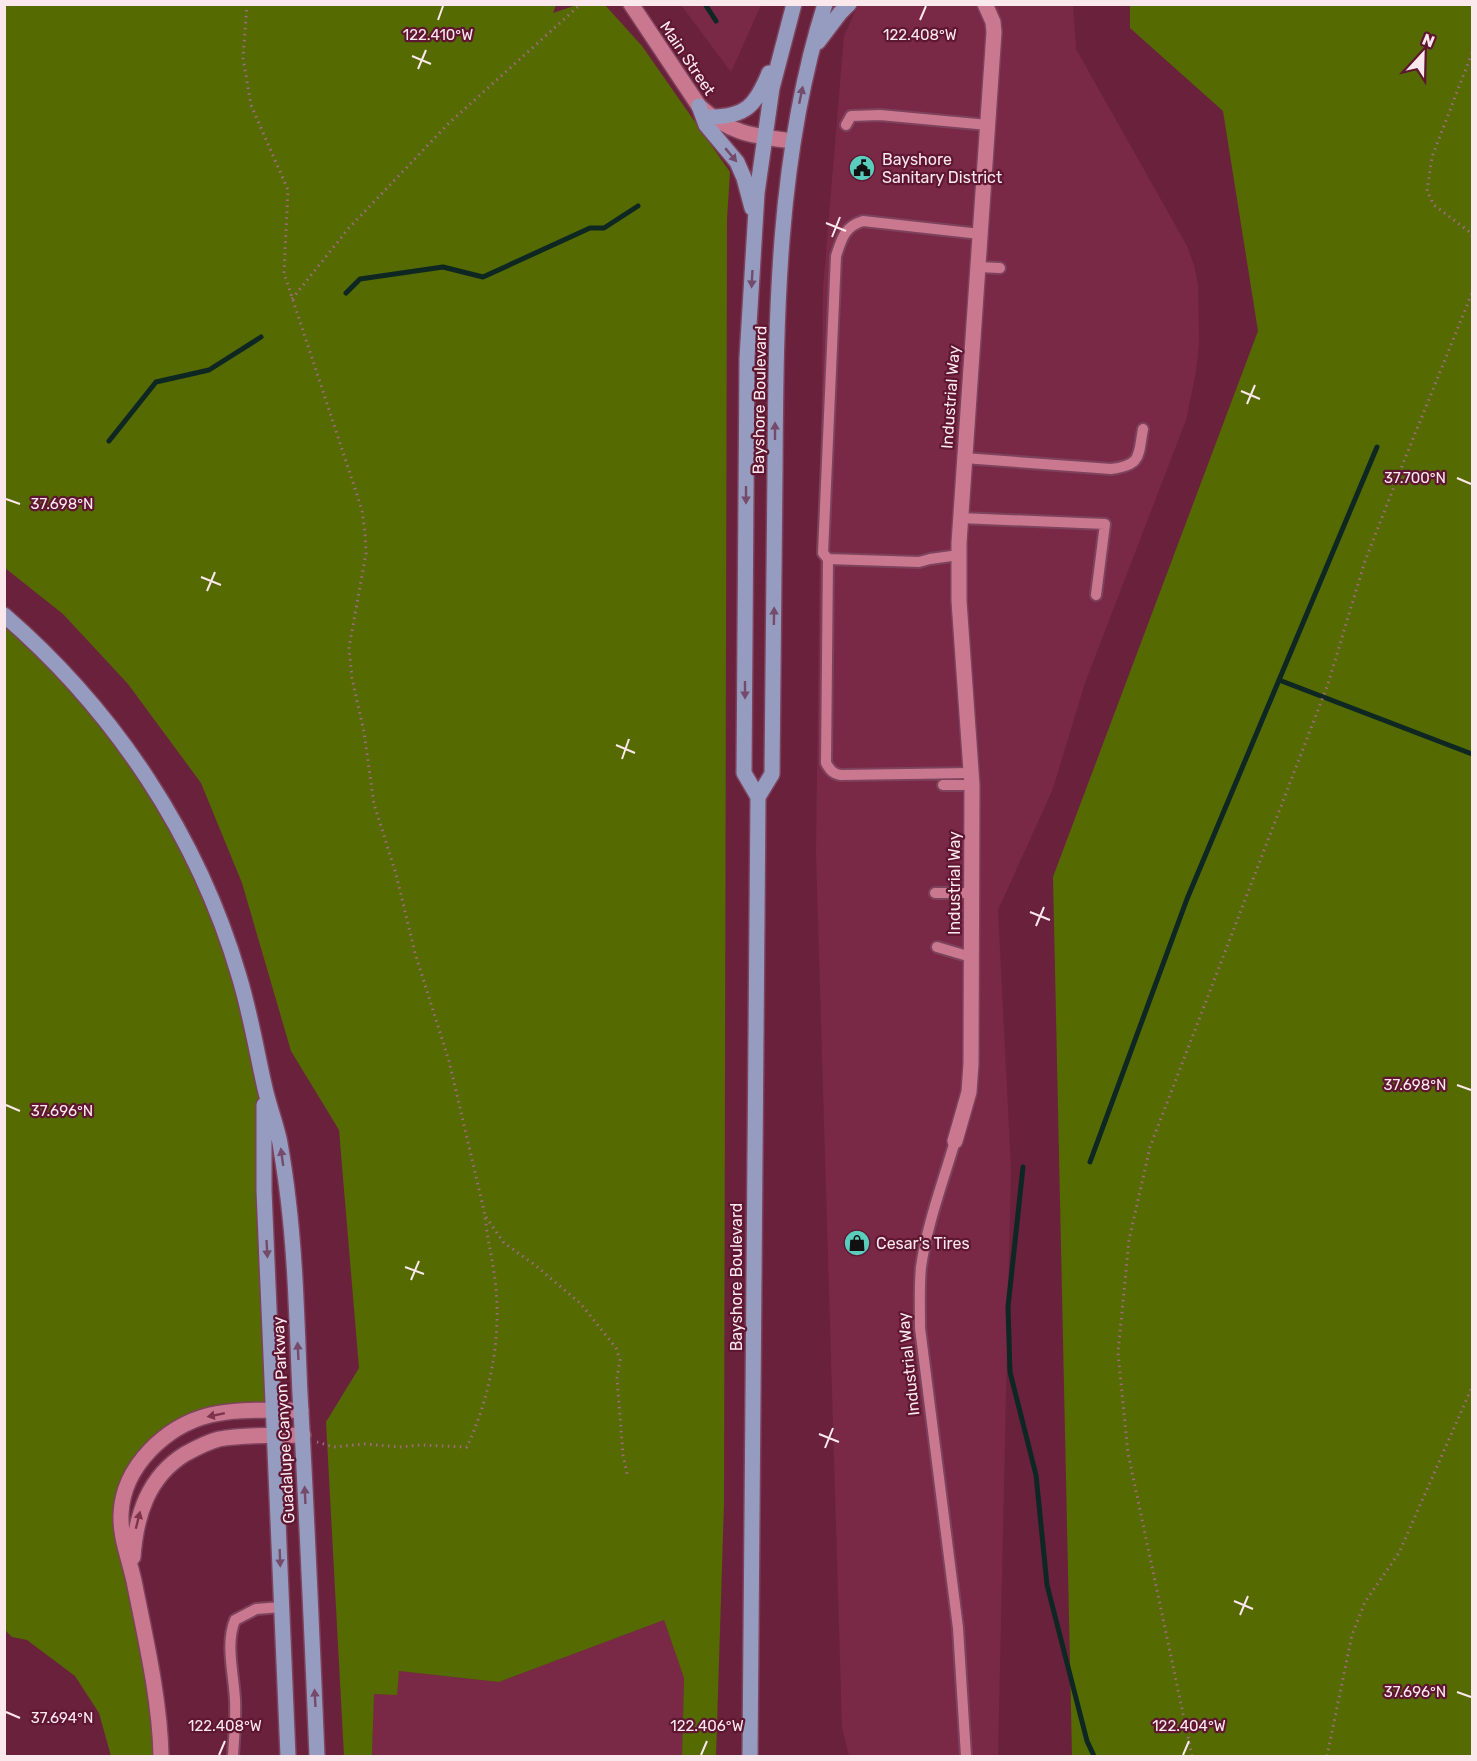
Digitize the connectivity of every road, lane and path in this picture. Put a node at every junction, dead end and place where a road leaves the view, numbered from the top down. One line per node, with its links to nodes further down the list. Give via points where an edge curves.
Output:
1 (247, 4): 22 (path, via 243,58 251,105 288,190 284,273)
2 (581, 4): 22 (path, via 449,123 348,229)
3 (631, 4): 11 (street, Main Street)
4 (794, 4): 8 (main road, Bayshore Boulevard)
5 (825, 4): 9 (main road, Bayshore Boulevard)
6 (849, 4): 9 (main road)
7 (986, 4): 13 (street, Industrial Way, via 994,32)
8 (783, 43): 11 (main road, via 763,87 744,111 728,117); 14 (main road, Bayshore Boulevard)
9 (812, 49): 15 (main road, Bayshore Boulevard, one-way to 9)
10 (1473, 54): 18 (path, via 1432,157 1427,190 1434,205)
11 (705, 112): 14 (street, Main Street, via 735,130); 16 (main road, one-way to 16, via 706,125 737,162)
12 (846, 125): 13 (lane, via 851,116 880,115)
13 (988, 125): 17 (street, Industrial Way)
14 (764, 137): 15 (street, Main Street); 16 (main road, Bayshore Boulevard)
15 (793, 141): 32 (main road, Bayshore Boulevard, one-way to 15, via 772,774 776,360 785,195)
16 (755, 221): 32 (main road, Bayshore Boulevard, one-way to 32, via 747,358 744,773)
17 (980, 234): 19 (street, Industrial Way); 27 (lane, via 863,221 851,225 842,238 836,256 823,553)
18 (1473, 236)
19 (978, 267): 20 (lane); 24 (street, Industrial Way)
20 (1000, 268)
21 (1473, 293): 54 (path, via 1365,561 1328,684 1150,1147 1129,1240 1118,1353 1128,1454)
22 (292, 299): 39 (path, via 362,510 366,553 349,648 352,678 374,804 449,1061)
23 (1143, 429): 24 (lane, via 1138,456 1126,467)
24 (964, 458): 25 (street, Industrial Way)
25 (960, 518): 26 (street, Industrial Way); 28 (lane, via 1105,524)
26 (959, 555): 27 (lane, via 919,562); 30 (street, Industrial Way)
27 (828, 559): 30 (lane, via 828,768 841,775)
28 (1096, 595)
29 (4, 615): 37 (main road, Guadalupe Canyon Parkway, via 95,707 141,768 181,833 213,902 239,973)
30 (971, 779): 31 (lane); 34 (street, Industrial Way)
31 (943, 785)
32 (758, 797): 52 (main road, Bayshore Boulevard)
33 (935, 893): 34 (lane)
34 (972, 893): 36 (street, Industrial Way)
35 (937, 947): 36 (lane)
36 (971, 957): 38 (street, Industrial Way, via 969,1092)
37 (264, 1084): 41 (main road, Guadalupe Canyon Parkway, one-way to 37, via 288,1199); 42 (main road, Guadalupe Canyon Parkway, one-way to 42, via 264,1191)
38 (955, 1141): 53 (lane, Industrial Way, via 921,1268 920,1328 958,1628)
39 (485, 1215): 43 (path, via 496,1288 497,1328 491,1373 479,1420 467,1447 334,1447); 45 (path, via 504,1243 580,1304 616,1348)
40 (1473, 1388): 55 (path, via 1399,1553 1365,1602 1352,1635)
41 (301, 1410): 42 (street); 43 (main road, Guadalupe Canyon Parkway)
42 (274, 1411): 44 (main road, Guadalupe Canyon Parkway); 46 (street, one-way to 46, via 209,1416 186,1424 149,1451 129,1480 121,1513)
43 (303, 1435): 44 (street); 51 (main road, Guadalupe Canyon Parkway, one-way to 43)
44 (275, 1436): 46 (street, one-way to 44, via 132,1559 138,1520 153,1483 164,1470 216,1440); 47 (main road, Guadalupe Canyon Parkway, one-way to 47)
45 (628, 1478)
46 (134, 1578): 48 (street, via 155,1694)
47 (282, 1607): 49 (lane, via 256,1609 234,1620 231,1629 236,1703); 50 (main road, Guadalupe Canyon Parkway)
48 (161, 1756)
49 (233, 1756)
50 (288, 1756)
51 (317, 1756)
52 (750, 1756)
53 (966, 1756)
54 (1192, 1756)
55 (1327, 1756)

